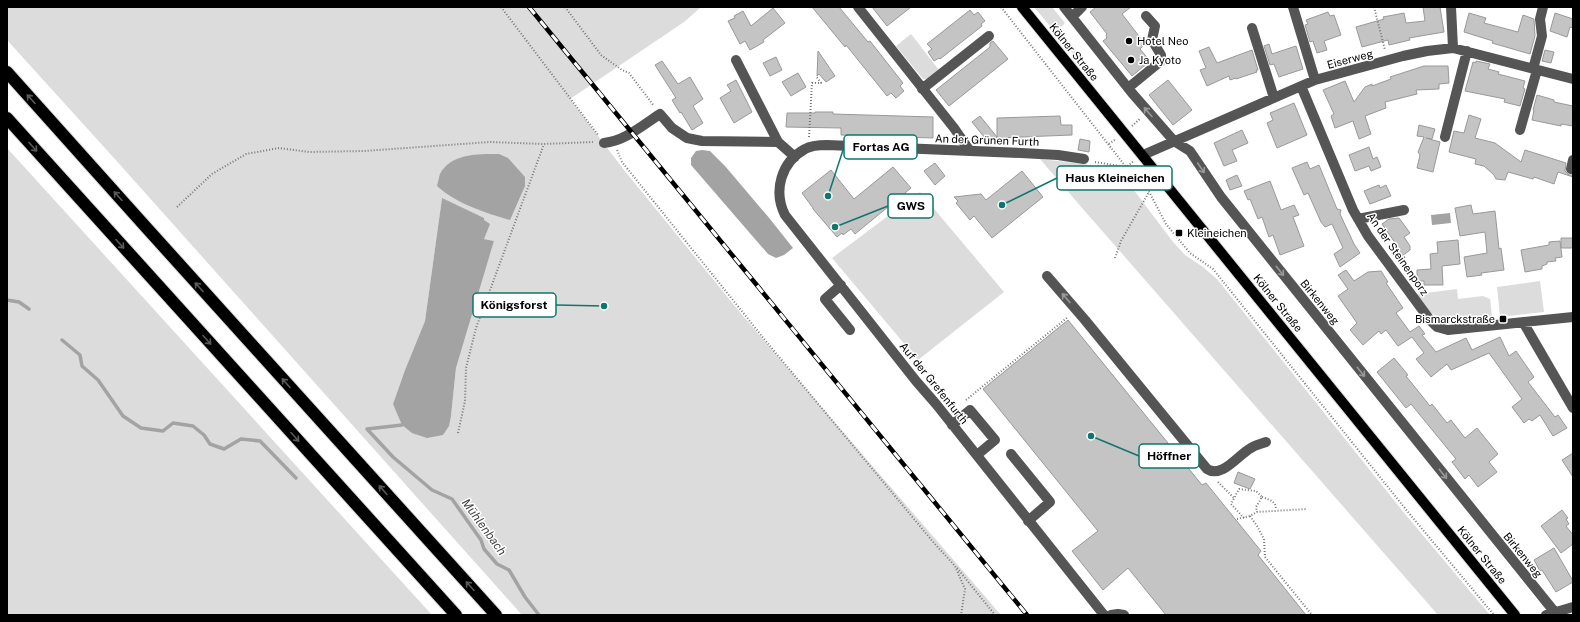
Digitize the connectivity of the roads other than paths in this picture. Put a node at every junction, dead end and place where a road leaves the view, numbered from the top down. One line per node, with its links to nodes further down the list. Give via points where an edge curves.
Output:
1 (858, 7): 21 (street)
2 (1022, 7): 30 (main road, Kölner Straße)
3 (1064, 7): 9 (street, Birkenweg)
4 (1082, 7): 9 (street)
5 (1294, 7): 18 (street)
6 (1451, 7): 12 (street)
7 (1543, 7): 15 (street, via 1540,19 1542,36)
8 (1146, 16): 20 (street, via 1155,26 1152,40 1161,54 1161,61)
9 (1072, 17): 20 (street, Birkenweg)
10 (1252, 28): 22 (street)
11 (989, 36): 21 (street)
12 (1454, 48): 13 (street, Eiserweg); 18 (street, Eiserweg, via 1427,51)
13 (1467, 51): 15 (street, Eiserweg); 25 (street)
14 (736, 60): 28 (street)
15 (1535, 69): 17 (street, Eiserweg); 24 (street)
16 (7, 72): 49 (highway, one-way to 16)
17 (1573, 79)
18 (1315, 80): 19 (street, Eiserweg)
19 (1302, 86): 22 (street, Eiserweg); 34 (street, An der Steinenporz)
20 (1128, 88): 26 (street, Birkenweg, one-way to 20)
21 (922, 89): 29 (street)
22 (1274, 98): 26 (street, Eiserweg)
23 (7, 118): 48 (highway, one-way to 48)
24 (1520, 130)
25 (1445, 137)
26 (1174, 141): 30 (street, Eiserweg); 47 (street, Birkenweg, one-way to 47, via 1190,151 1221,198)
27 (609, 142): 28 (street, via 625,137 660,114 672,128 687,138 702,141)
28 (778, 142): 31 (street)
29 (970, 151): 31 (street, An der Grünen Furth, via 827,145 808,148); 32 (street, An der Grünen Furth, via 1058,155)
30 (1142, 155): 53 (main road, Kölner Straße)
31 (795, 157): 36 (street, Auf der Grefenfurth, via 783,174 779,187 781,206)
32 (1084, 159)
33 (1404, 210): 34 (street)
34 (1358, 219): 38 (street, An der Steinenporz, via 1417,303 1438,327 1448,330)
35 (1047, 276): 42 (street, one-way to 35, via 1251,448 1221,471 1207,469)
36 (841, 285): 39 (street, via 825,299); 41 (street, Auf der Grefenfurth)
37 (1573, 317): 38 (street)
38 (1523, 322): 40 (street)
39 (850, 330)
40 (1573, 408)
41 (952, 425): 44 (street, Auf der Grefenfurth); 44 (street, via 970,410 994,440)
42 (1266, 442)
43 (1011, 454): 45 (street, via 1050,502)
44 (977, 455): 45 (street, Auf der Grefenfurth)
45 (1028, 521): 50 (street, Auf der Grefenfurth)
46 (1573, 607): 47 (street)
47 (1552, 614)
48 (456, 615)
49 (496, 615)
50 (1104, 615)
51 (1111, 615): 52 (street)
52 (1124, 615)
53 (1515, 615)

